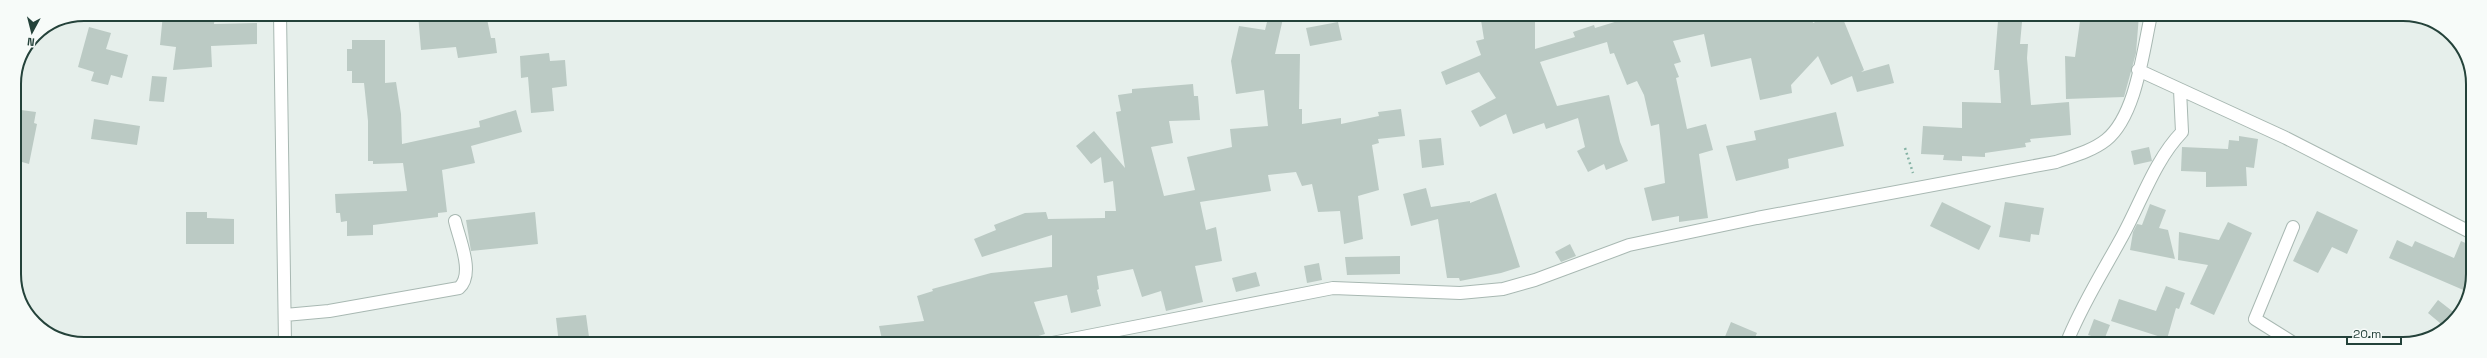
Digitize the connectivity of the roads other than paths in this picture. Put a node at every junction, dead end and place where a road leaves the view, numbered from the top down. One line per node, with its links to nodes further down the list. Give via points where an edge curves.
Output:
1 (280, 21): 8 (street)
2 (2149, 21): 3 (street)
3 (2138, 70): 4 (street); 10 (street, via 2126,111 2118,128 2106,140 2085,152 2056,162 1757,218 1629,245 1535,280 1503,288 1460,293 1333,288)
4 (2180, 90): 7 (street, via 2286,138); 11 (street, via 2182,132 2169,146 2123,235 2083,303)
5 (455, 220): 8 (street, via 466,273 459,288 329,311)
6 (2293, 227): 12 (street, via 2255,319)
7 (2466, 230)
8 (285, 315): 9 (street)
9 (285, 337)
10 (1083, 337)
11 (2070, 337)
12 (2284, 337)

